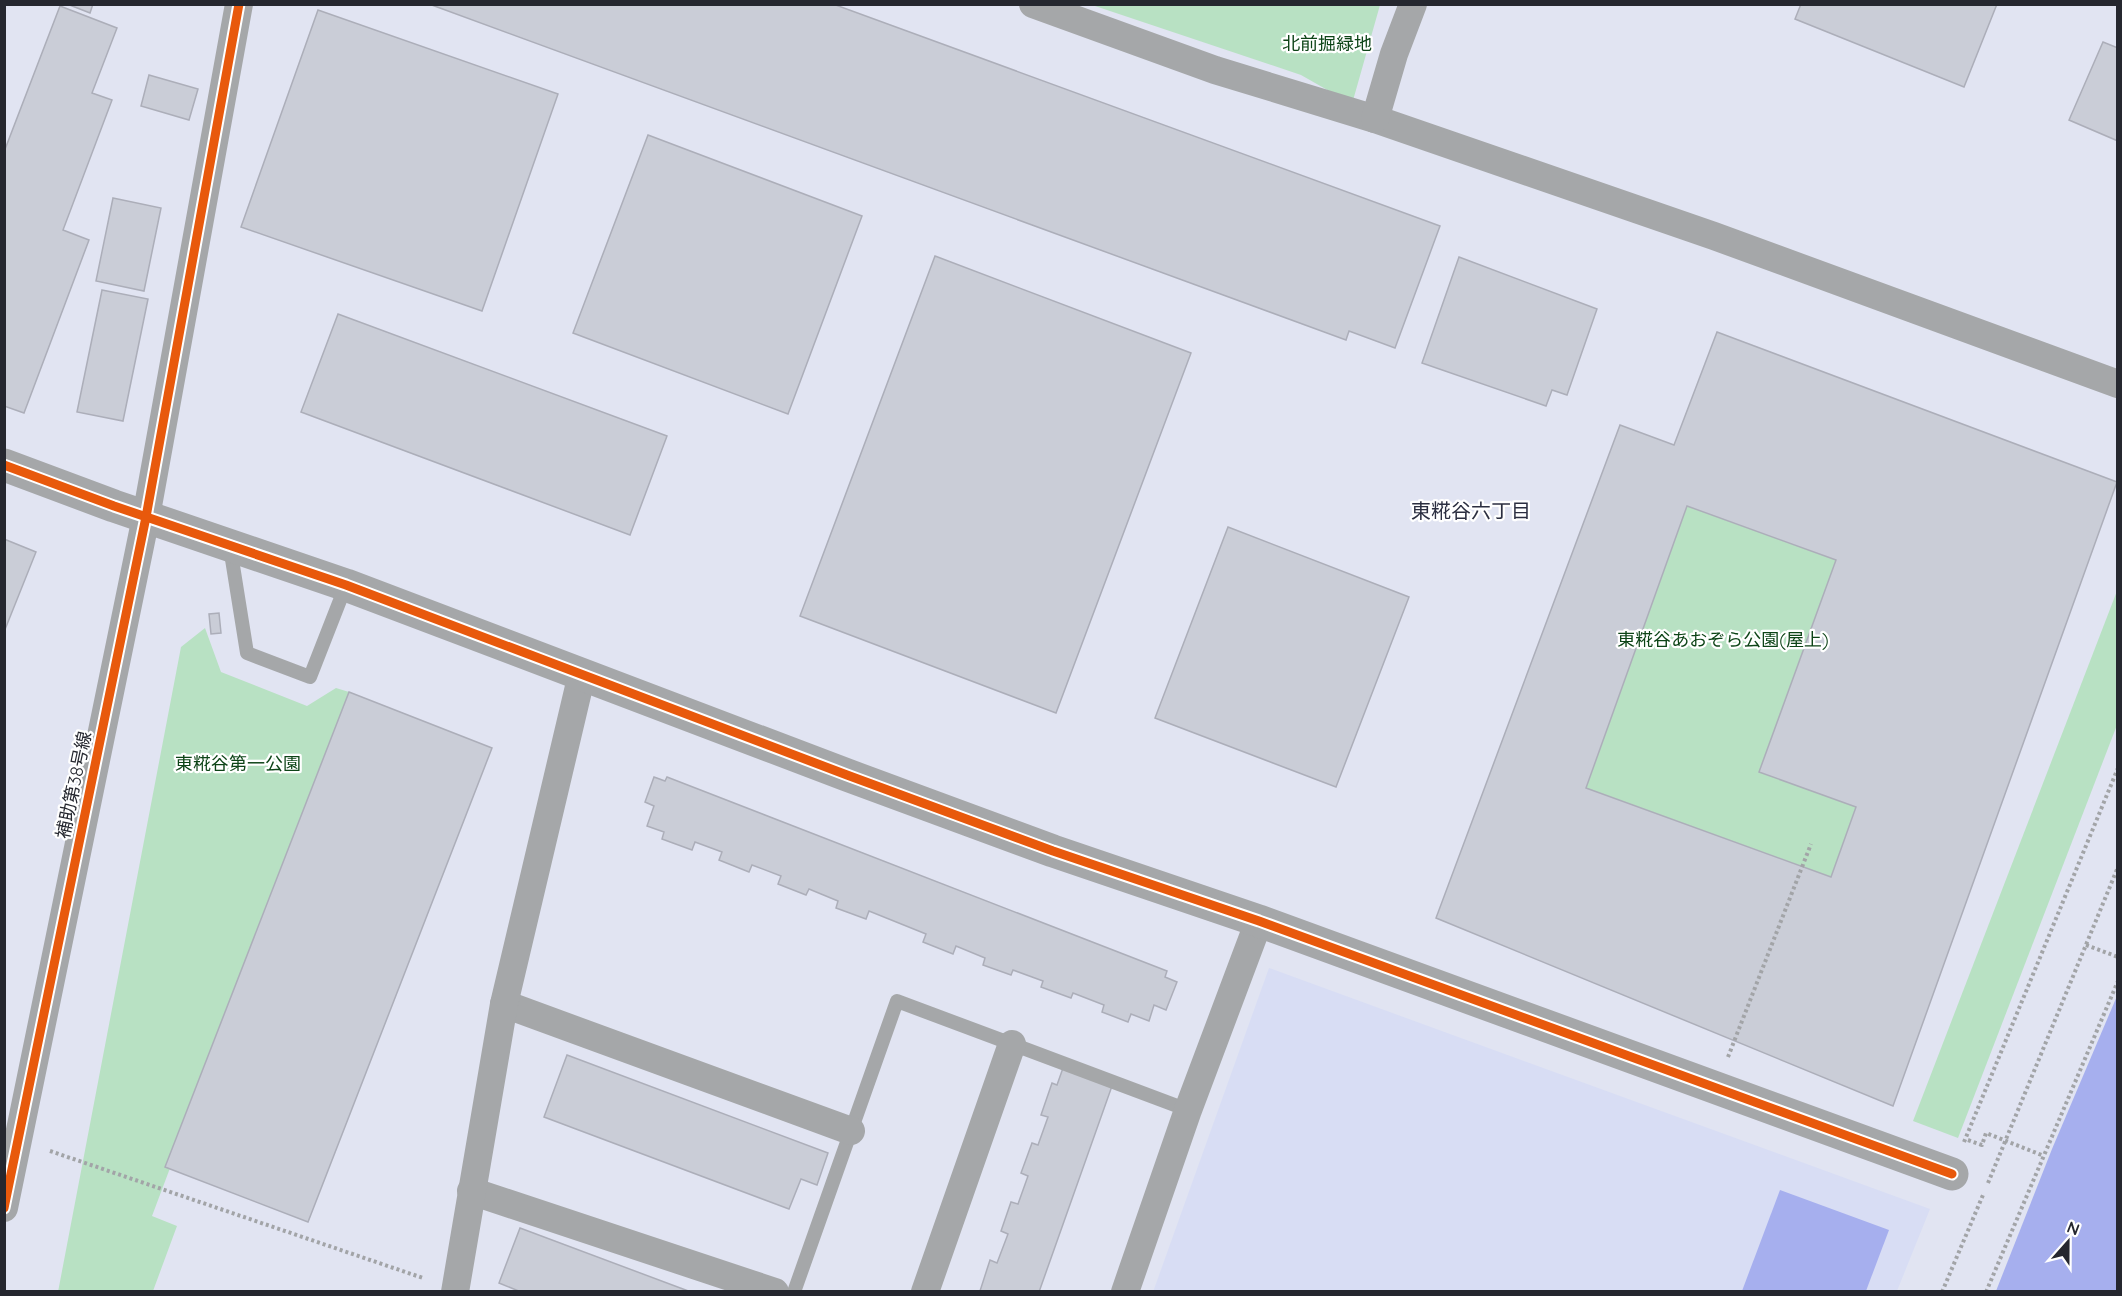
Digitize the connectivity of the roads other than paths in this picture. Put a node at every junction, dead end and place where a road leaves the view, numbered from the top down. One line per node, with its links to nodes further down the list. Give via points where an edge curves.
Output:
1 (239, 4): 7 (street, 補助第38号線)
2 (1033, 4): 4 (street, via 1215,70)
3 (1412, 7): 4 (street)
4 (1380, 106): 5 (street, via 1714,236)
5 (2118, 384)
6 (4, 465): 7 (street)
7 (146, 517): 8 (street); 18 (street, 補助第38号線)
8 (230, 546): 9 (street); 9 (lane, via 247,653 310,677)
9 (346, 585): 10 (street)
10 (582, 674): 11 (street, via 1053,851); 12 (street)
11 (1258, 921): 14 (street); 16 (street)
12 (504, 1004): 15 (street); 17 (street)
13 (1012, 1044): 14 (lane); 15 (lane, via 897,1001); 22 (street)
14 (1188, 1110): 23 (street)
15 (851, 1131): 21 (lane)
16 (1952, 1174)
17 (471, 1191): 19 (street); 20 (street)
18 (4, 1208)
19 (455, 1290)
20 (775, 1292)
21 (794, 1292)
22 (925, 1292)
23 (1125, 1292)

